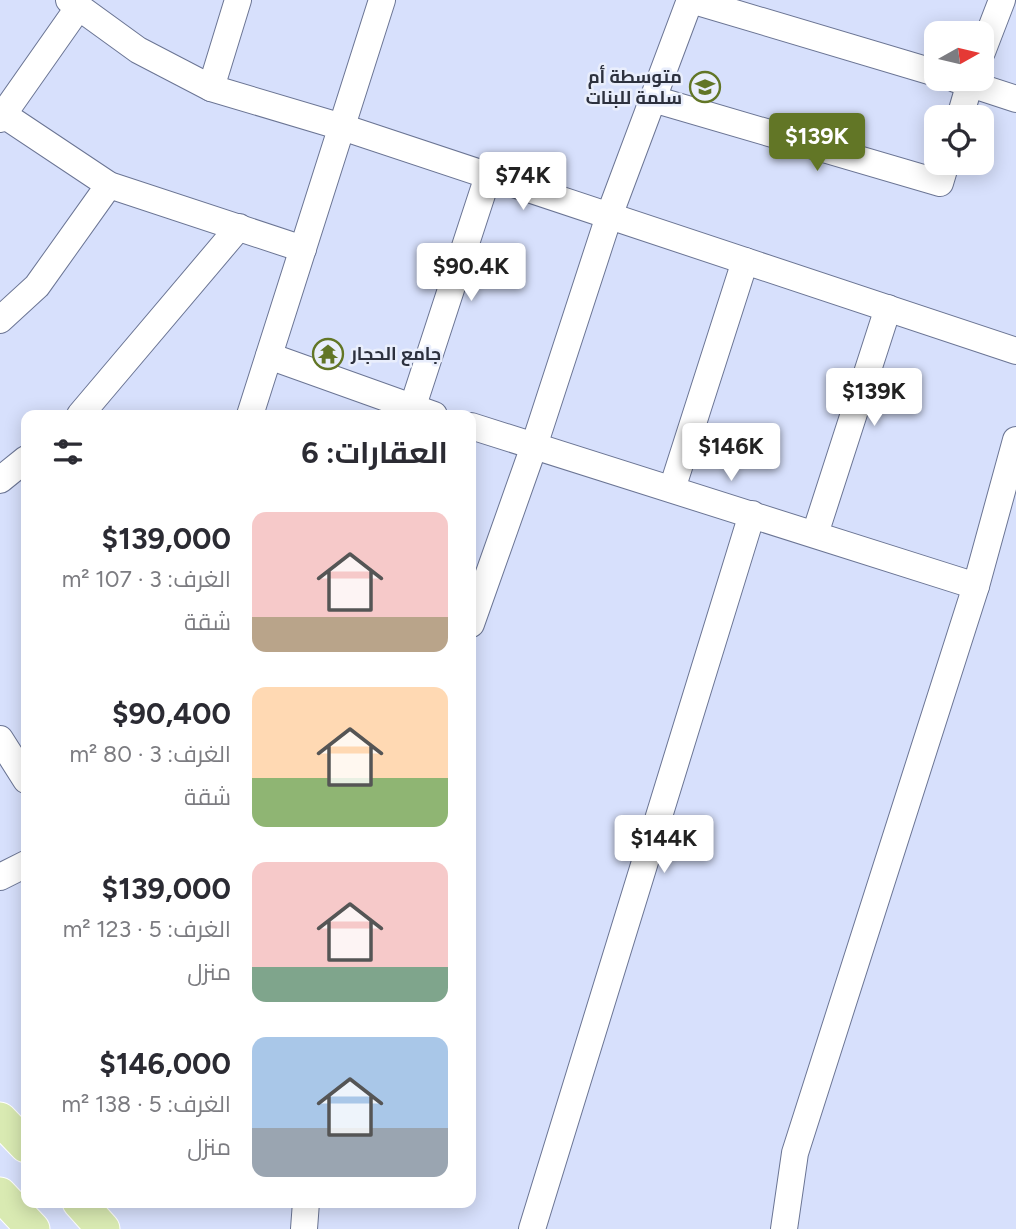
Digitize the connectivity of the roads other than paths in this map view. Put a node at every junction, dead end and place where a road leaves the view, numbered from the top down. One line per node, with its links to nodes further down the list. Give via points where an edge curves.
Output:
1 (238, 0): 8 (street)
2 (382, 0): 13 (street)
3 (690, 0): 7 (street); 10 (street)
4 (1002, 0): 6 (street)
5 (74, 4): 8 (street, via 138,50); 12 (street)
6 (994, 21)
7 (924, 69)
8 (211, 88): 13 (street)
9 (994, 91): 11 (street)
10 (653, 99): 14 (street, via 940,183); 17 (street)
11 (1016, 99)
12 (2, 117): 16 (street)
13 (342, 127): 15 (street); 19 (street)
14 (942, 175)
15 (488, 176): 17 (street); 28 (street)
16 (109, 185): 18 (street); 22 (street, via 37,286)
17 (609, 216): 20 (street); 31 (street)
18 (239, 227): 19 (street); 25 (street)
19 (303, 248): 24 (street)
20 (745, 261): 21 (street); 34 (street)
21 (888, 308): 23 (street); 36 (street)
22 (0, 320)
23 (1016, 351)
24 (269, 356): 26 (street); 27 (street)
25 (84, 410)
26 (252, 410)
27 (411, 410)
28 (420, 410)
29 (476, 428): 31 (street)
30 (1016, 440): 37 (street)
31 (534, 446): 34 (street); 38 (street)
32 (21, 463): 33 (street)
33 (0, 480)
34 (672, 489): 35 (street)
35 (752, 514): 36 (street); 48 (street)
36 (815, 534): 37 (street)
37 (976, 586): 52 (street, via 795,1153)
38 (476, 610)
39 (0, 739): 40 (street)
40 (21, 772)
41 (21, 866): 42 (street)
42 (0, 877)
43 (0, 1119): 44 (main road)
44 (21, 1141)
45 (0, 1194): 49 (main road)
46 (84, 1208): 50 (main road)
47 (306, 1208): 51 (street)
48 (523, 1228)
49 (33, 1229)
50 (103, 1229)
51 (304, 1229)
52 (784, 1229)

